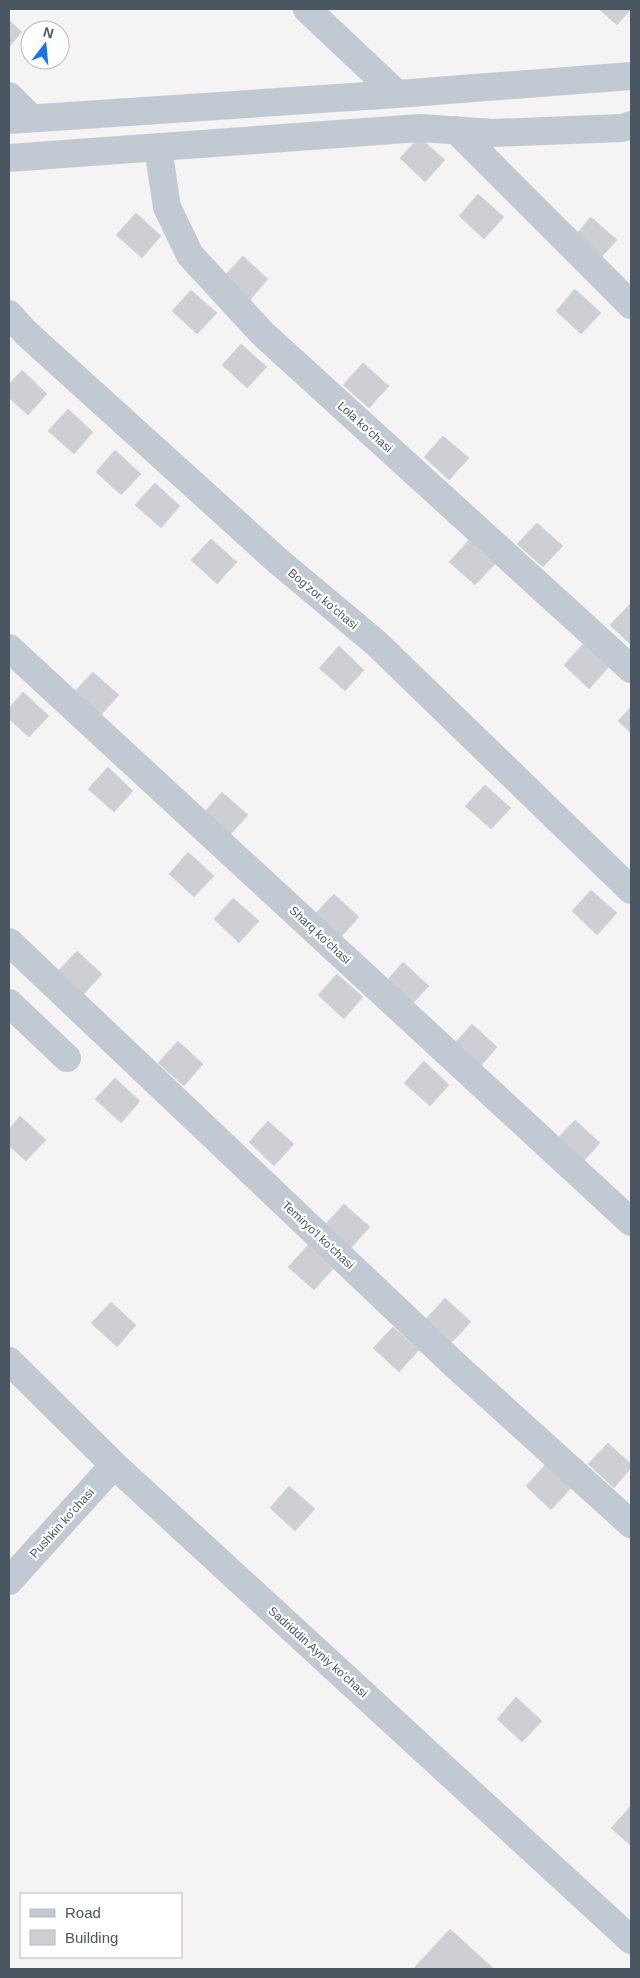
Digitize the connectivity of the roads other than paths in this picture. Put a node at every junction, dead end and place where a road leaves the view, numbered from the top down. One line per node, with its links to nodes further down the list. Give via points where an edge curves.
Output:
1 (307, 9): 3 (street)
2 (631, 76): 3 (street)
3 (397, 94): 5 (street)
4 (9, 96): 5 (street)
5 (20, 119)
6 (631, 125): 7 (street, via 493,133)
7 (456, 130): 8 (street, via 420,128); 10 (street)
8 (158, 147): 9 (street); 13 (street, Lola ko'chasi, via 167,207 190,255 262,333)
9 (9, 158)
10 (631, 305)
11 (9, 314): 14 (street, Bog'zor ko'chasi, via 278,561 376,643)
12 (9, 648): 18 (street, Sharq ko'chasi)
13 (631, 668)
14 (631, 890)
15 (9, 942): 21 (street, Temiryo'l ko'chasi, via 446,1357)
16 (9, 1003): 17 (street)
17 (67, 1058)
18 (631, 1222)
19 (9, 1361): 20 (street, Sadriddin Ayniy ko'chasi)
20 (114, 1465): 22 (street, Pushkin ko'chasi); 23 (street, Sadriddin Ayniy ko'chasi)
21 (631, 1524)
22 (9, 1581)
23 (631, 1940)

